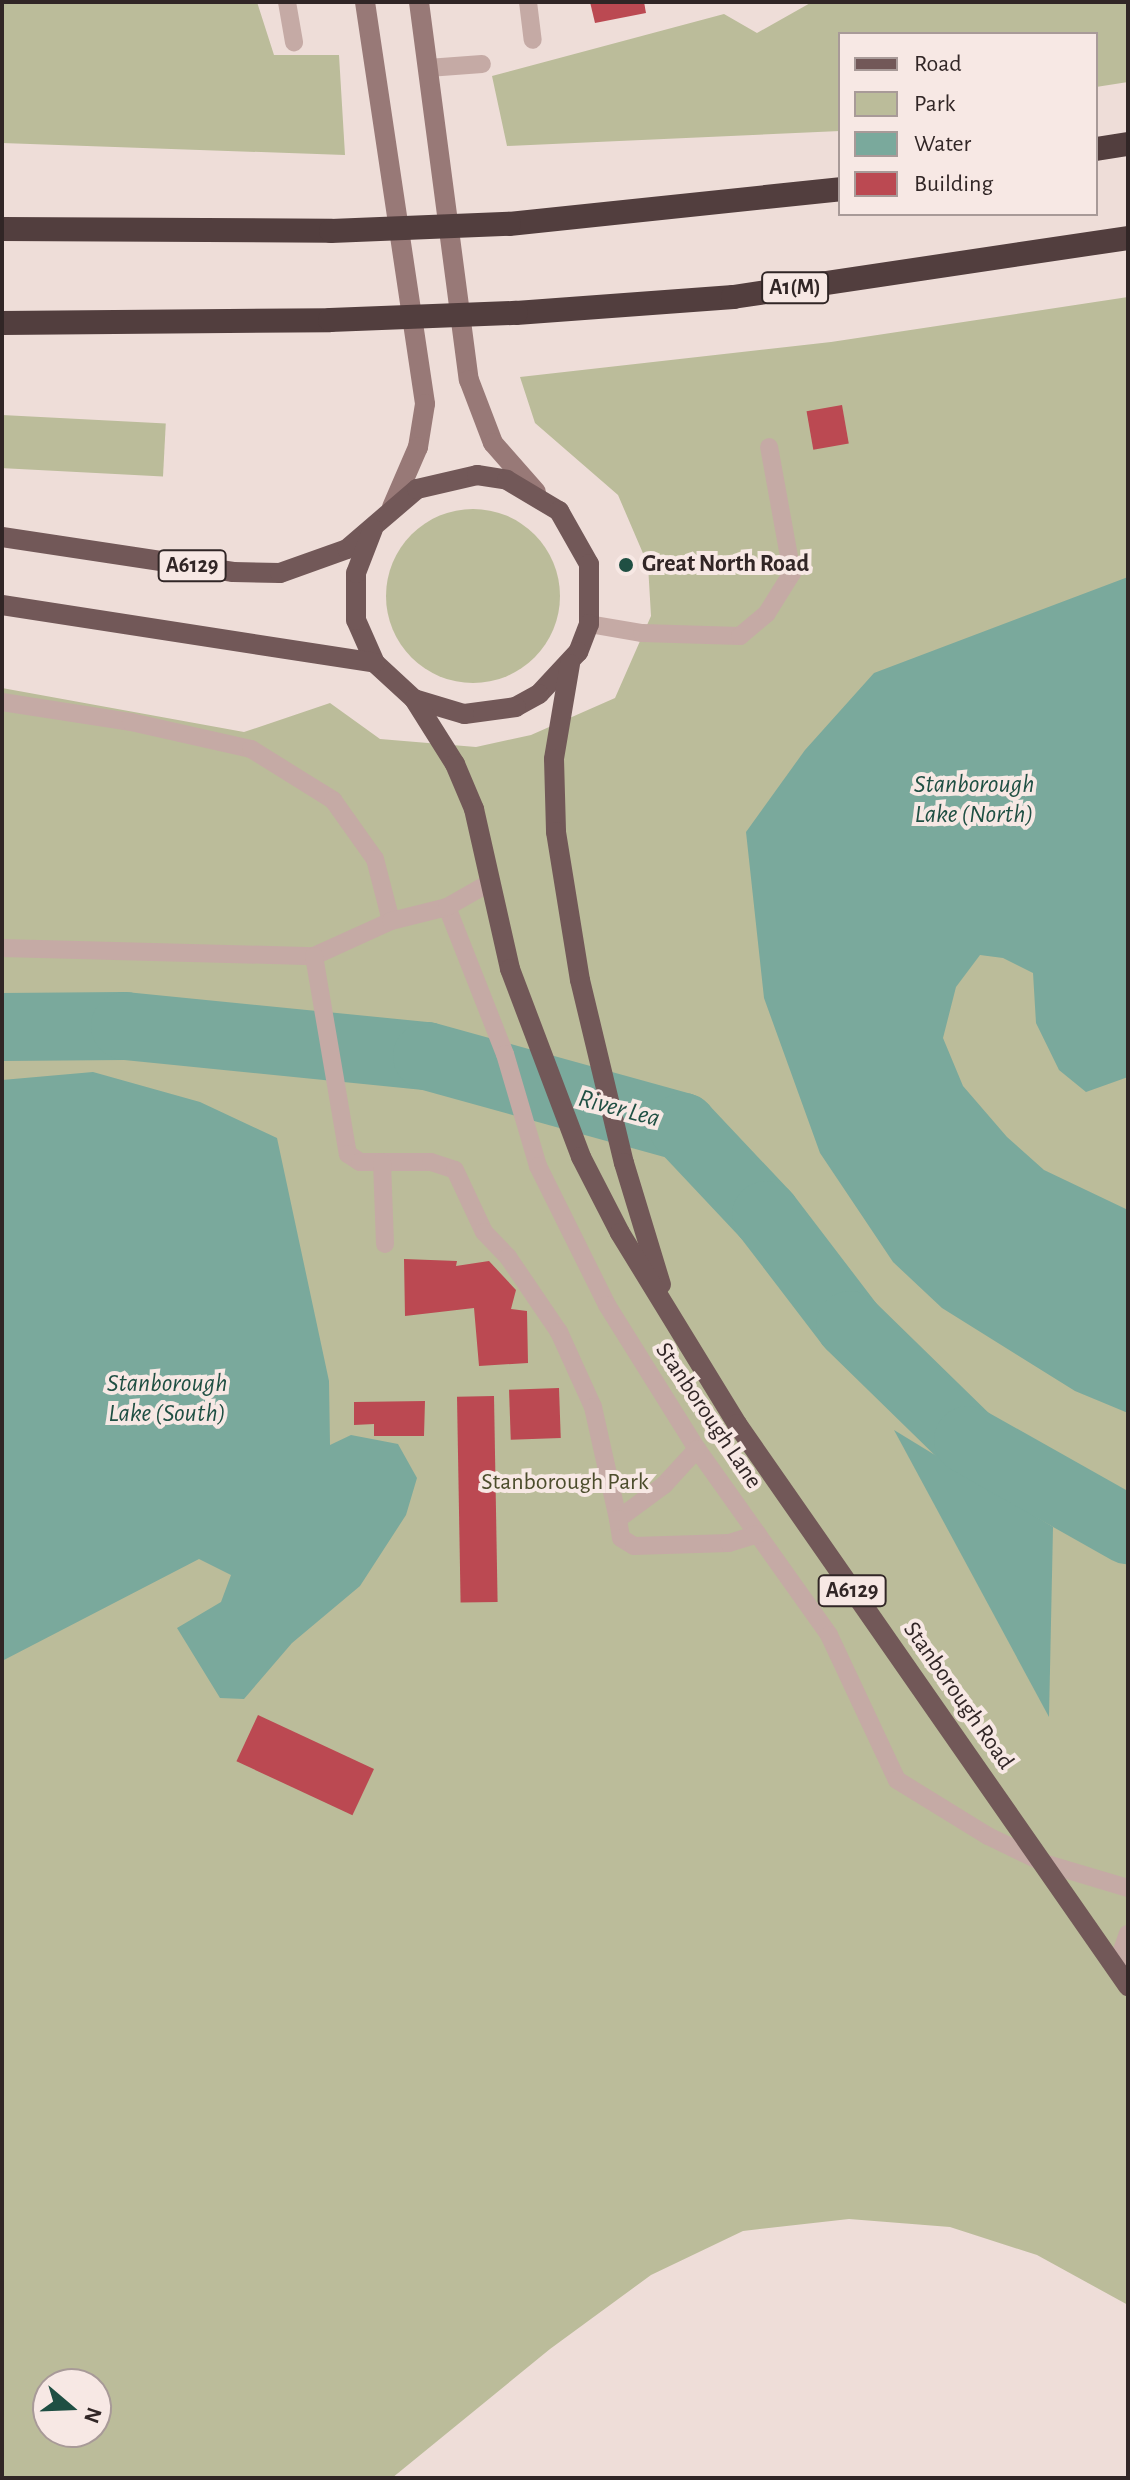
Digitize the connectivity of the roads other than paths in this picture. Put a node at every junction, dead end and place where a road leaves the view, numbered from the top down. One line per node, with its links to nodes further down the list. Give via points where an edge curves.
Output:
1 (287, 2): 6 (lane)
2 (365, 2): 17 (main road, via 425,404 418,447)
3 (419, 2): 8 (main road)
4 (528, 2): 5 (lane)
5 (533, 40)
6 (294, 42)
7 (482, 64): 8 (lane)
8 (428, 68): 16 (main road, via 469,380 493,443)
9 (1128, 144): 10 (highway)
10 (1098, 149)
11 (838, 189): 12 (highway, bridge, via 509,224 331,231)
12 (2, 229)
13 (1128, 238): 14 (highway, A1(M), bridge, via 733,297 330,320)
14 (2, 323)
15 (769, 447): 21 (lane, via 792,573 767,613 740,636 642,633)
16 (536, 492): 17 (main road, via 477,475 432,484); 21 (main road, via 559,511 589,564)
17 (392, 507): 18 (main road)
18 (373, 529): 19 (main road, A6129, via 347,549 280,573 233,572); 22 (main road, via 356,573 356,620)
19 (2, 537)
20 (2, 605): 22 (main road)
21 (589, 624): 23 (main road)
22 (375, 663): 24 (main road)
23 (570, 664): 24 (main road, via 539,694 490,713 464,714); 33 (main road, A6129, via 554,759 556,832 580,980 624,1163)
24 (414, 699): 26 (main road, A6129, via 455,764 474,809)
25 (2, 702): 28 (lane, via 131,722 251,749 333,800 375,859)
26 (489, 883): 27 (lane); 33 (main road, A6129, via 510,969 581,1157)
27 (447, 907): 28 (lane); 34 (lane, Stanborough Lane, via 505,1054 538,1166 607,1305)
28 (391, 921): 30 (lane)
29 (2, 948): 30 (lane)
30 (314, 956): 31 (lane, via 348,1154 360,1162)
31 (382, 1162): 32 (lane); 35 (lane, via 431,1162 455,1170 466,1186 484,1232 508,1257 559,1332 593,1407)
32 (385, 1244)
33 (670, 1313): 37 (main road, Stanborough Road / A6129, via 746,1437)
34 (697, 1449): 35 (lane, via 664,1485); 36 (lane, Stanborough Lane)
35 (618, 1519): 36 (lane, via 621,1538 634,1546 729,1543)
36 (758, 1534): 37 (lane, Stanborough Lane, via 829,1635 897,1780 988,1836)
37 (1044, 1863): 38 (lane, Stanborough Lane); 40 (main road, Stanborough Road / A6129)
38 (1128, 1888)
39 (1128, 1934): 40 (lane)
40 (1116, 1968): 41 (main road, Stanborough Road / A6129)
41 (1128, 1986)

